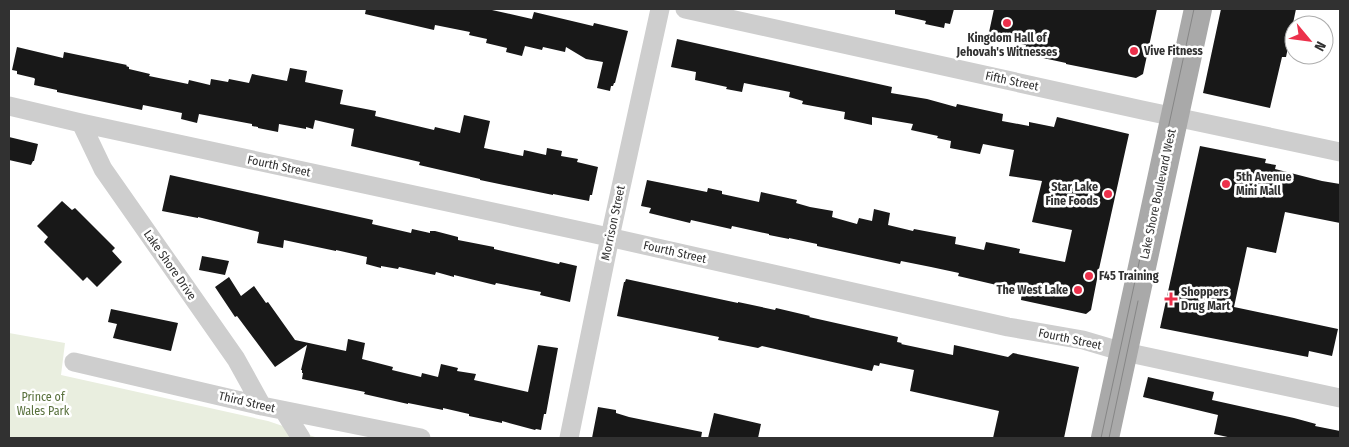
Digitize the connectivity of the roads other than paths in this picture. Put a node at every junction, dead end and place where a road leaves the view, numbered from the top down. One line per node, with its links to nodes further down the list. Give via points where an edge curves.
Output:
1 (660, 9): 8 (street, Morrison Street)
2 (684, 9): 5 (street, Fifth Street)
3 (1198, 9): 5 (main road, Lake Shore Boulevard West)
4 (9, 106): 6 (street, Fourth Street)
5 (1174, 117): 7 (street, Fifth Street); 9 (main road, Lake Shore Boulevard West)
6 (81, 123): 8 (street, Fourth Street); 12 (street, Lake Shore Drive, via 103,170 236,359)
7 (1340, 152)
8 (610, 237): 9 (street, Fourth Street, via 1083,340); 16 (street, Morrison Street)
9 (1124, 352): 11 (street, Fourth Street); 17 (main road, Lake Shore Boulevard West)
10 (74, 362): 12 (street, Third Street)
11 (1340, 398)
12 (262, 406): 13 (street, Third Street)
13 (284, 411): 14 (street); 15 (street, Third Street)
14 (301, 438)
15 (421, 438)
16 (569, 438)
17 (1105, 438)

